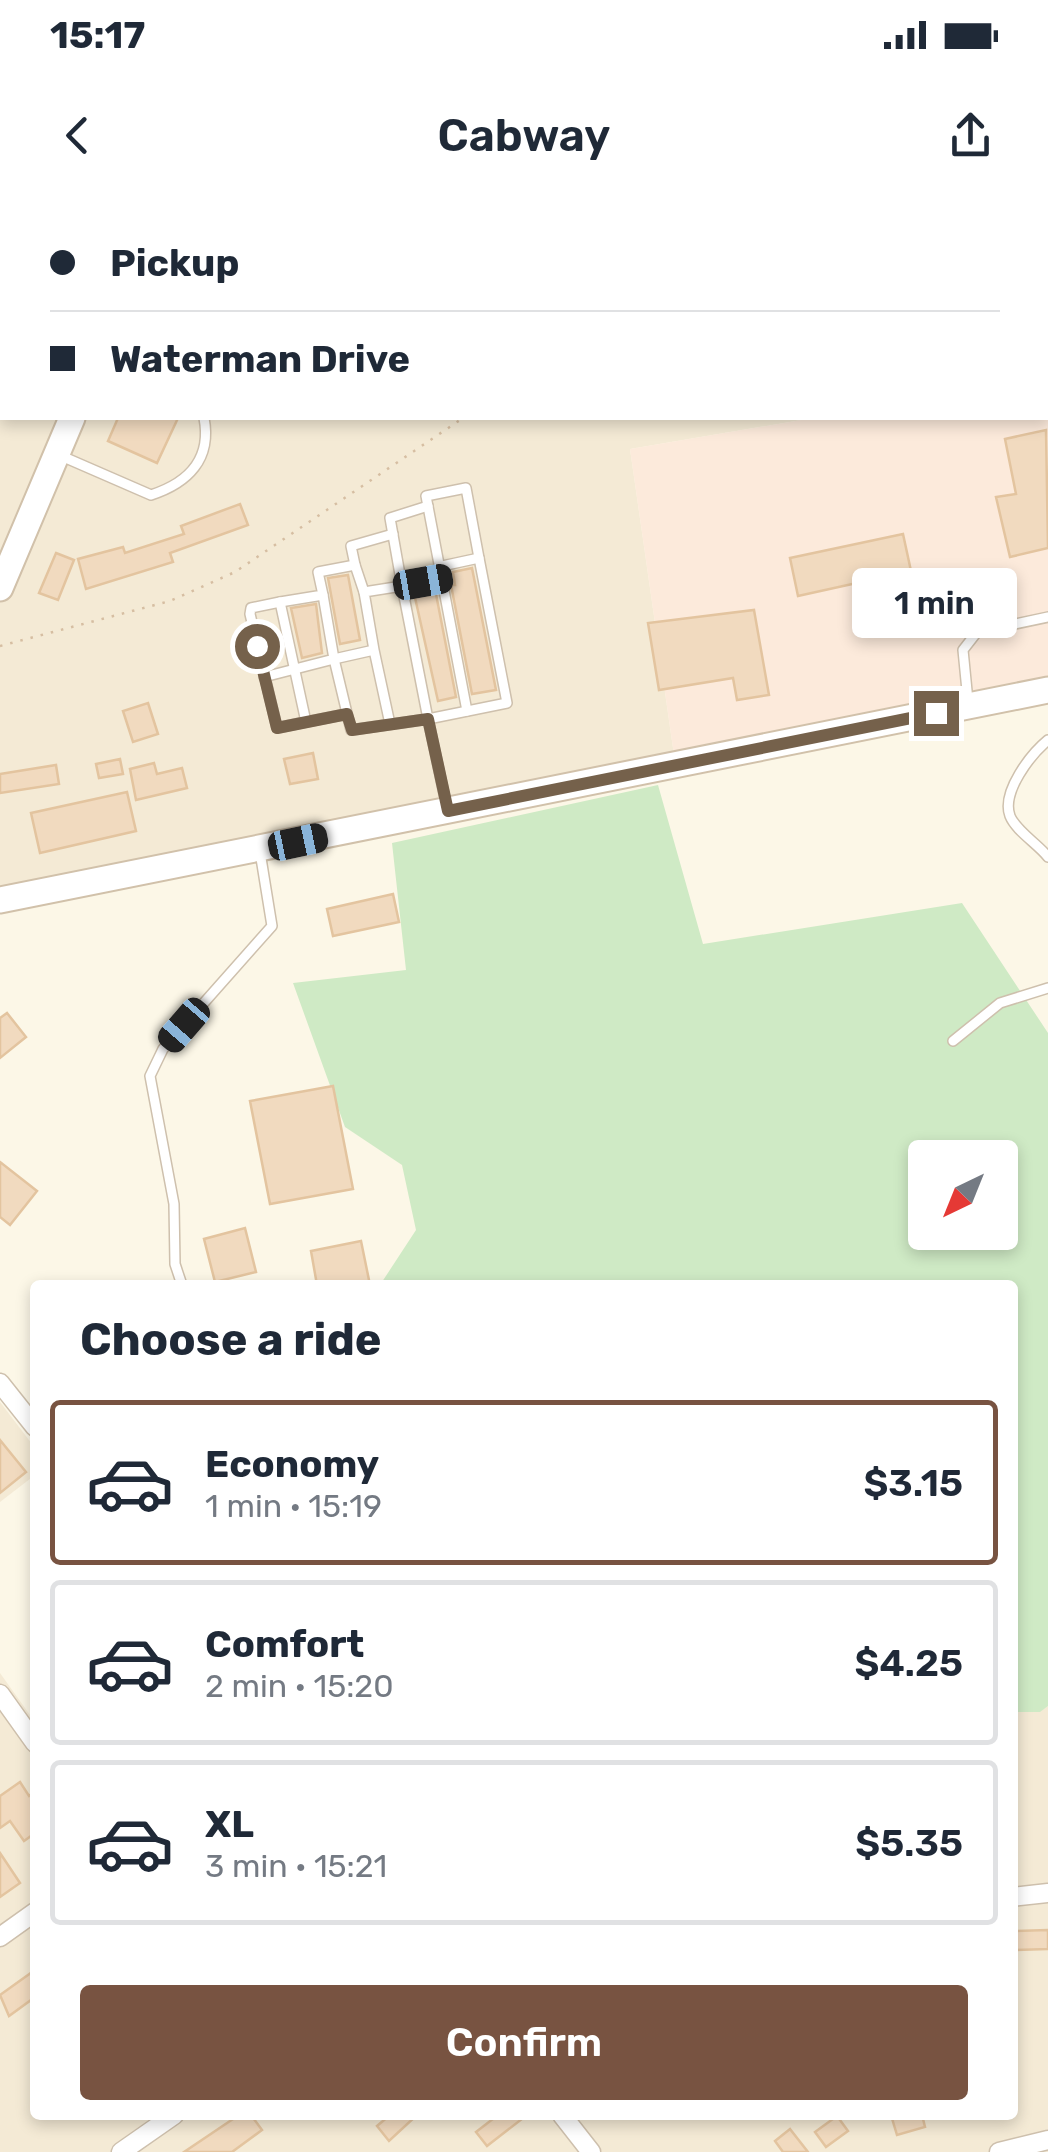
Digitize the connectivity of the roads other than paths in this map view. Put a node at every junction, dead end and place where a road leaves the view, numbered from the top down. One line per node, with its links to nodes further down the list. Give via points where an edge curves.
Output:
1 (71, 420): 3 (street)
2 (204, 420): 3 (lane, via 208,436 196,467 179,486 151,495)
3 (56, 454): 11 (street)
4 (428, 506): 5 (lane, via 390,518); 6 (lane, via 426,496 466,488); 8 (lane)
5 (393, 534): 7 (lane, via 351,546); 10 (lane)
6 (479, 558): 8 (lane); 22 (lane, via 507,703)
7 (355, 565): 12 (lane); 13 (lane, via 318,572)
8 (442, 566): 9 (lane)
9 (444, 578): 10 (lane); 22 (lane)
10 (402, 586): 12 (lane); 24 (lane)
11 (0, 588)
12 (364, 592): 16 (lane)
13 (323, 595): 14 (lane); 17 (lane)
14 (280, 602): 18 (lane); 19 (lane, via 251,608)
15 (1048, 617): 21 (lane, via 978,632 963,650)
16 (374, 650): 17 (lane); 26 (lane)
17 (334, 659): 18 (lane); 23 (lane)
18 (294, 669): 19 (lane); 25 (lane)
19 (264, 676): 25 (lane, via 277,728)
20 (1048, 690): 21 (street)
21 (969, 706): 28 (street)
22 (467, 711): 24 (lane)
23 (347, 714): 25 (lane); 26 (lane, via 352,730)
24 (428, 719): 26 (lane); 28 (lane)
25 (306, 722)
26 (390, 724)
27 (1048, 740): 30 (lane, via 1021,773 1008,809)
28 (448, 811): 29 (street)
29 (260, 849): 31 (street); 34 (lane, via 272,926 163,1049 150,1076 174,1204)
30 (1048, 857)
31 (0, 900)
32 (1048, 988): 33 (lane, via 1000,1003)
33 (953, 1041)
34 (180, 1280)
35 (1, 1386): 36 (street)
36 (30, 1421)
37 (0, 1694): 38 (street)
38 (30, 1736)
39 (1048, 1893): 40 (street)
40 (1018, 1896)
41 (30, 1916): 42 (street)
42 (0, 1937)
43 (167, 2120): 46 (street)
44 (566, 2120): 47 (street)
45 (1048, 2140): 48 (street)
46 (120, 2152)
47 (591, 2152)
48 (999, 2152)

